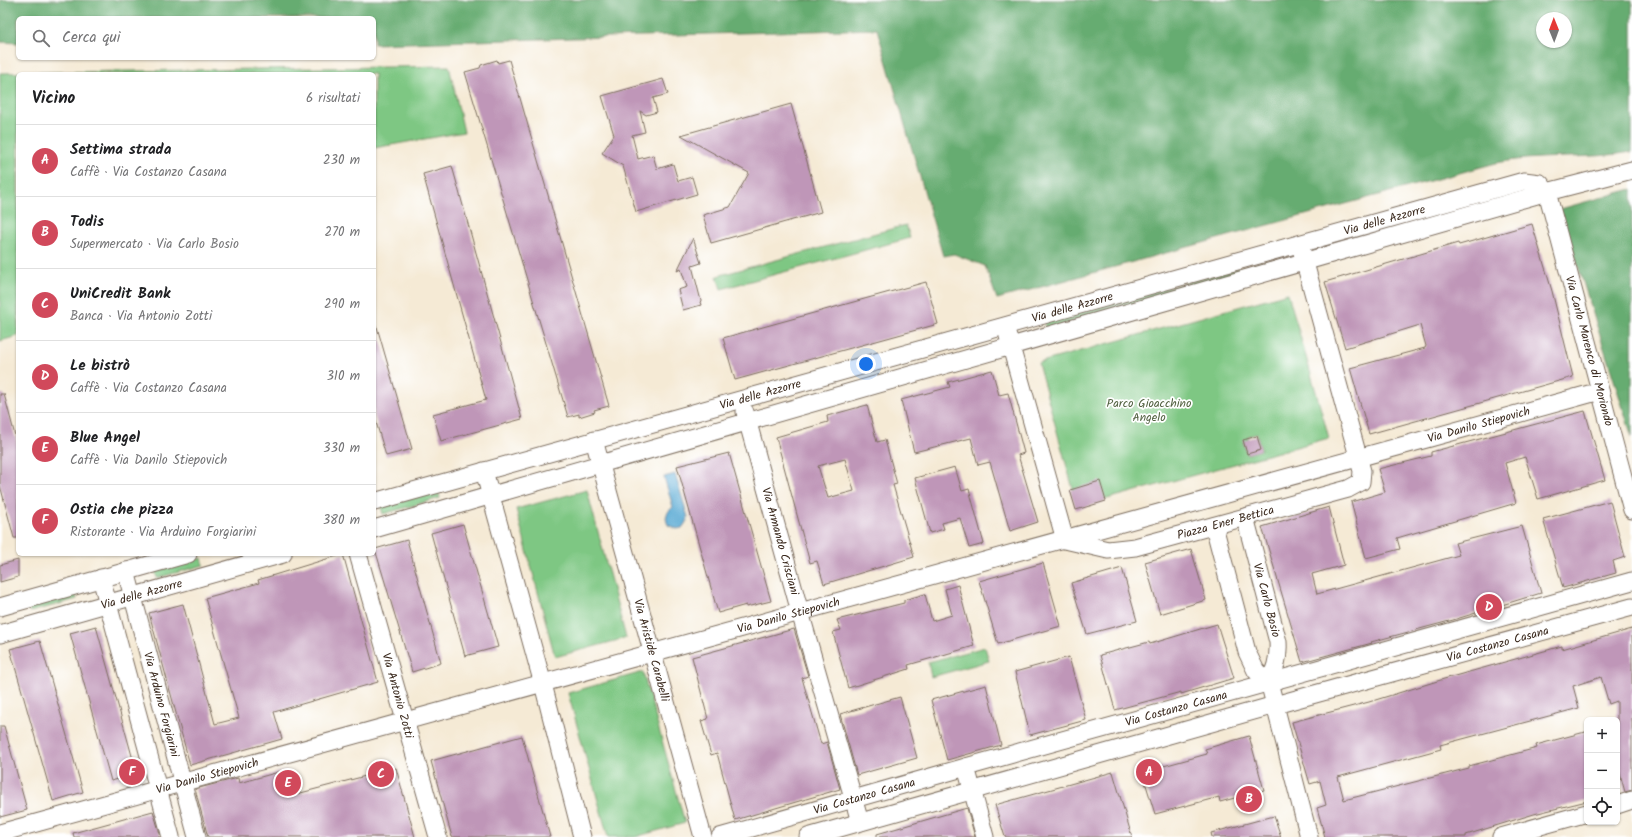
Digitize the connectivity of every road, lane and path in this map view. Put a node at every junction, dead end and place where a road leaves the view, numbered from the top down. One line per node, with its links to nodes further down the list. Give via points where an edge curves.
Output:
1 (1632, 170): 2 (street, Via delle Azzorre)
2 (1547, 192): 3 (street, Via delle Azzorre, via 1540,183 1520,181); 4 (street, Via delle Azzorre); 7 (street, Via Carlo Marenco di Moriondo)
3 (1300, 243): 4 (street, Piazza Ener Bettica); 5 (street, Via delle Azzorre)
4 (1305, 261): 6 (street, Via delle Azzorre); 11 (street, Piazza Ener Bettica)
5 (1006, 325): 6 (street); 8 (street, Via delle Azzorre)
6 (1011, 346): 9 (street, Via delle Azzorre); 20 (street)
7 (1600, 391): 11 (street, Via Danilo Stiepovich); 16 (street, Via Carlo Marenco di Moriondo)
8 (742, 399): 9 (street, Via Armando Crisciani); 10 (street, Via delle Azzorre)
9 (748, 421): 12 (street, Via delle Azzorre); 31 (street, Via Armando Crisciani)
10 (594, 440): 12 (street); 13 (street, Via delle Azzorre)
11 (1358, 459): 17 (street, Piazza Ener Bettica, via 1363,475 1361,482 1354,487); 20 (street)
12 (601, 464): 14 (street, Via delle Azzorre); 33 (street, Via Aristide Carabelli)
13 (484, 471): 14 (street); 15 (street, Via delle Azzorre)
14 (491, 495): 19 (street, Via delle Azzorre); 35 (street)
15 (376, 501)
16 (1632, 510)
17 (1245, 517): 18 (street, Piazza Ener Bettica); 34 (street, Via Carlo Bosio, via 1278,642 1277,665)
18 (1214, 526): 20 (street, Piazza Ener Bettica, via 1125,549 1101,549); 34 (street, via 1247,652 1256,671)
19 (376, 527)
20 (1064, 540): 31 (street, Via Danilo Stiepovich)
21 (181, 556): 24 (street)
22 (276, 556): 27 (street, Via delle Azzorre)
23 (359, 556): 37 (street, Via Antonio Zotti)
24 (126, 571): 25 (street); 27 (street, Via Arduino Forgiarini)
25 (101, 578): 28 (street); 29 (street)
26 (1632, 581): 34 (street, Via Costanzo Casana)
27 (133, 596): 28 (street, Via delle Azzorre); 39 (street, Via Arduino Forgiarini)
28 (108, 603): 32 (street, Via delle Azzorre); 40 (street)
29 (0, 607)
30 (1632, 607): 36 (street, Via Costanzo Casana)
31 (800, 612): 33 (street, Via Danilo Stiepovich); 42 (street, Via Armando Crisciani)
32 (0, 634)
33 (653, 652): 35 (street, Via Danilo Stiepovich); 52 (street, Via Aristide Carabelli)
34 (1269, 682): 36 (street); 38 (street, Via Costanzo Casana)
35 (542, 684): 37 (street, Via Danilo Stiepovich); 51 (street)
36 (1275, 705): 41 (street, Via Costanzo Casana); 56 (street)
37 (405, 721): 39 (street, Via Danilo Stiepovich); 50 (street, Via Antonio Zotti)
38 (966, 766): 41 (street); 42 (street, Via Costanzo Casana)
39 (182, 783): 40 (street, Via Danilo Stiepovich); 49 (street, Via Arduino Forgiarini)
40 (158, 789): 47 (street, Via Danilo Stiepovich); 48 (street)
41 (972, 791): 46 (street, Via Costanzo Casana); 55 (street)
42 (854, 798): 46 (street, Via Armando Crisciani); 53 (street, Via Costanzo Casana)
43 (1632, 800): 44 (street)
44 (1620, 803)
45 (1584, 814): 57 (street)
46 (860, 822): 54 (street, Via Costanzo Casana)
47 (0, 833)
48 (171, 837)
49 (197, 837)
50 (438, 837)
51 (582, 837)
52 (703, 837)
53 (720, 837)
54 (808, 837)
55 (985, 837)
56 (1309, 837)
57 (1502, 837)

